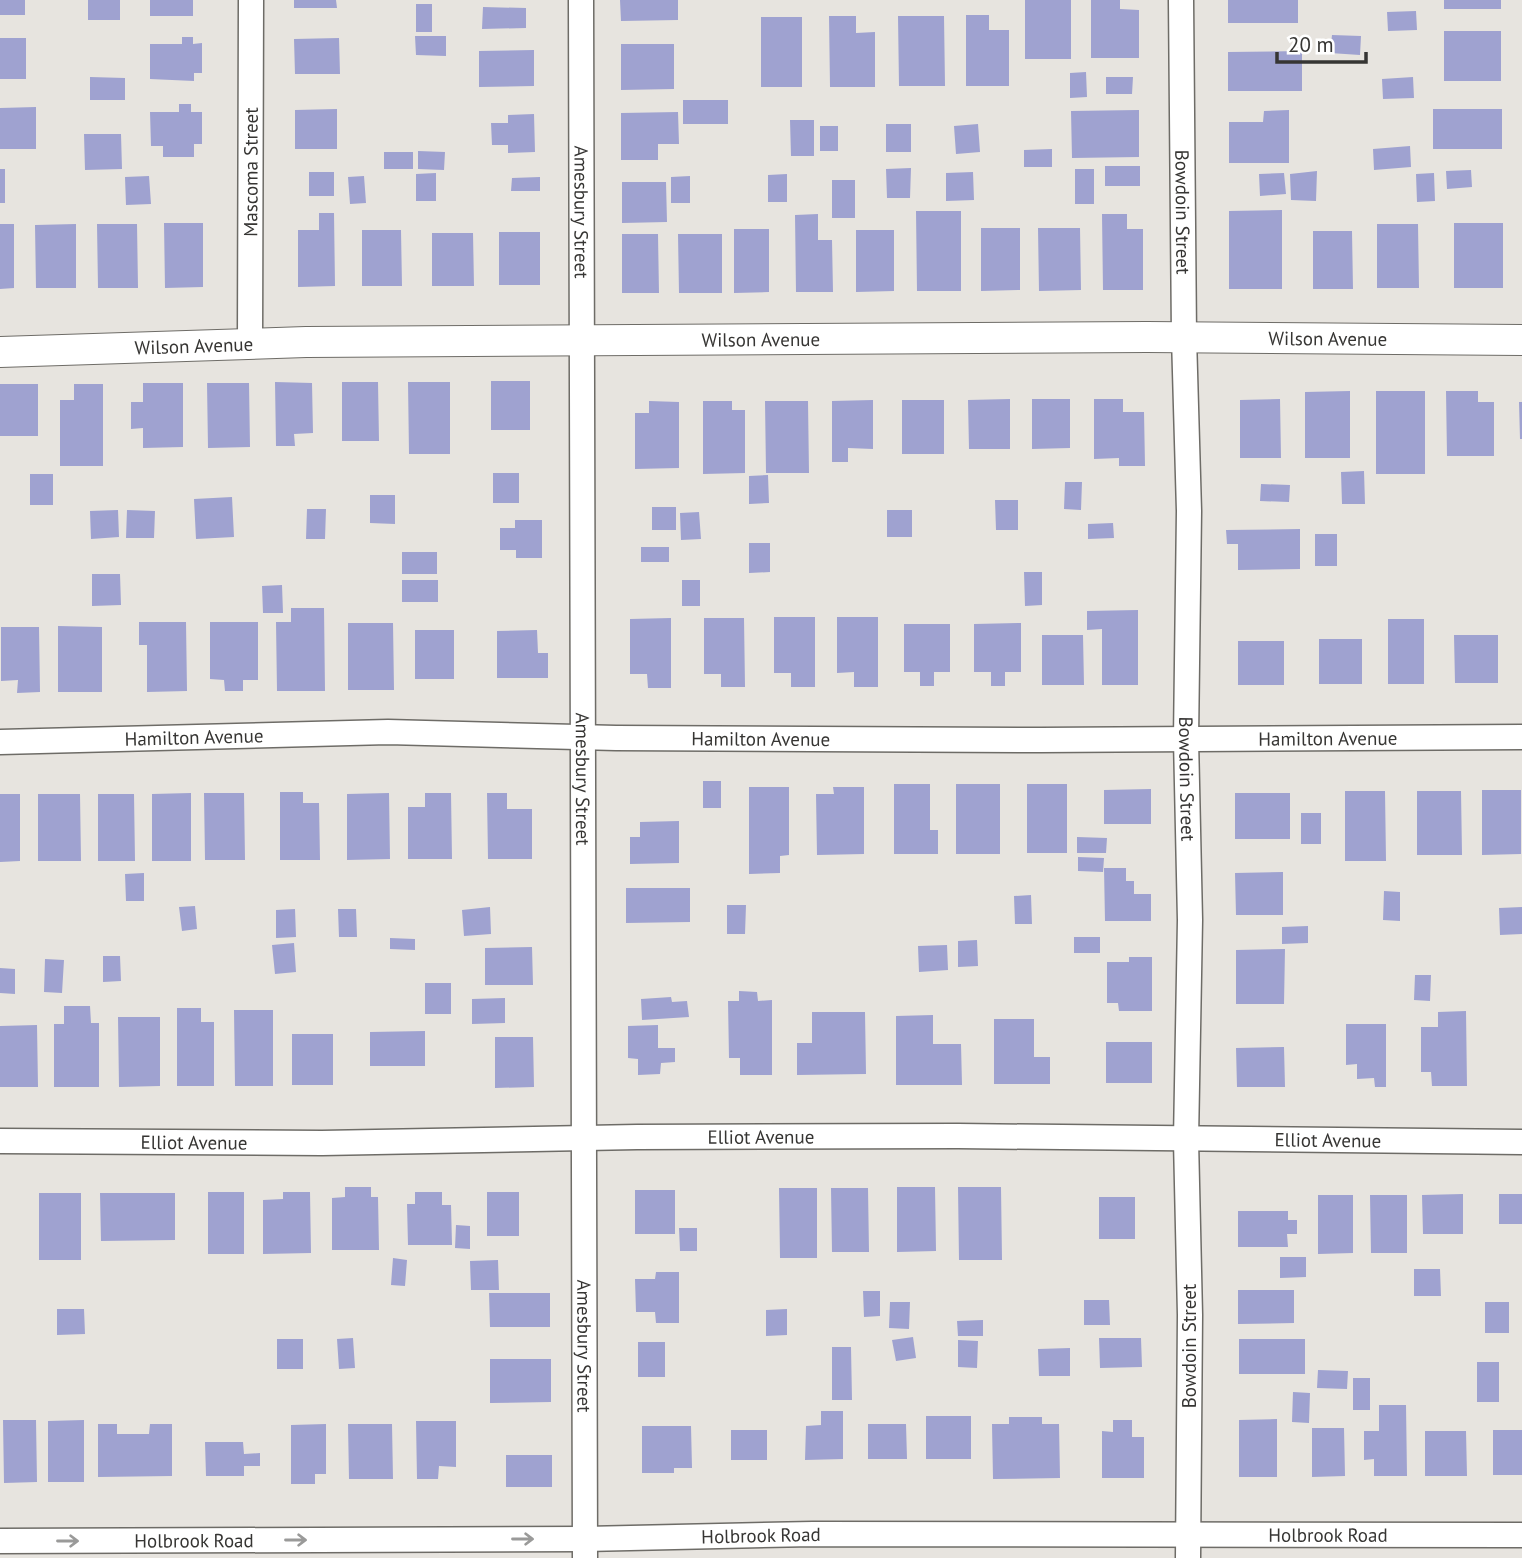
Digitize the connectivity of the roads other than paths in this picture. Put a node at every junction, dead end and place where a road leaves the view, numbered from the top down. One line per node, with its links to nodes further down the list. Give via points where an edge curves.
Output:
1 (251, 0): 7 (street, Mascoma Street)
2 (582, 0): 5 (street, Amesbury Street)
3 (1181, 0): 4 (street, Bowdoin Street)
4 (1184, 337): 5 (street, Wilson Avenue); 6 (street, Wilson Avenue); 11 (street, Bowdoin Street, via 1189,511)
5 (583, 341): 7 (street, Wilson Avenue); 10 (street, Amesbury Street)
6 (1522, 341)
7 (250, 344): 8 (street, Wilson Avenue)
8 (0, 352)
9 (1522, 737): 11 (street, Hamilton Avenue)
10 (583, 738): 11 (street, Hamilton Avenue); 12 (street, Hamilton Avenue, via 388,732); 13 (street, Amesbury Street)
11 (1186, 739): 14 (street, Bowdoin Street, via 1190,920)
12 (0, 742)
13 (583, 1139): 14 (street, Elliot Avenue, via 958,1136); 15 (street, Elliot Avenue); 20 (street, Amesbury Street)
14 (1186, 1140): 16 (street, Elliot Avenue); 19 (street, Bowdoin Street)
15 (0, 1141)
16 (1522, 1142)
17 (1522, 1535): 19 (street, Holbrook Road)
18 (0, 1541): 20 (street, Holbrook Road, one-way to 20)
19 (1188, 1547): 20 (street, Holbrook Road, via 813,1534)
20 (585, 1549)

